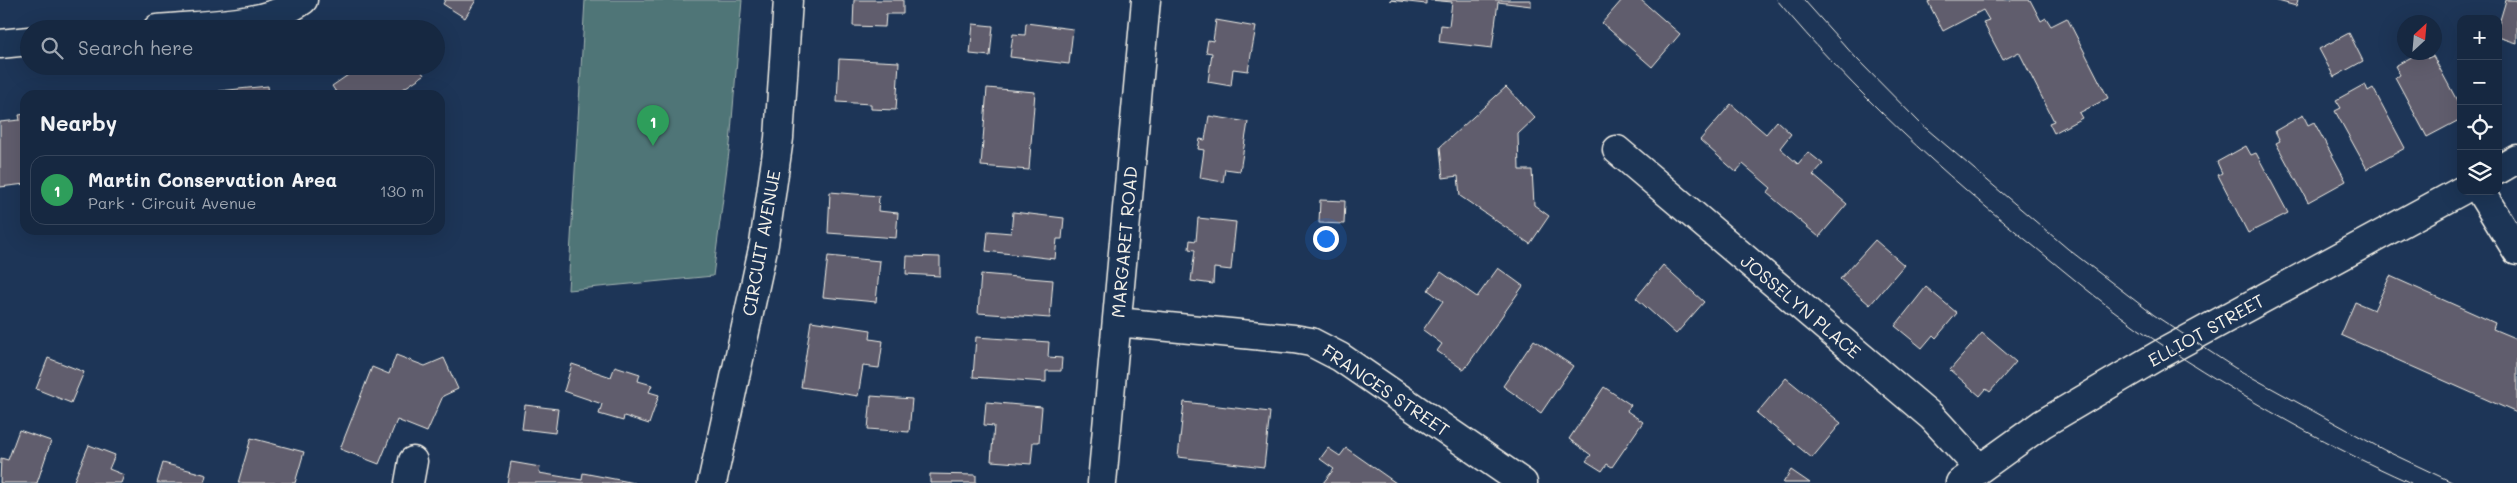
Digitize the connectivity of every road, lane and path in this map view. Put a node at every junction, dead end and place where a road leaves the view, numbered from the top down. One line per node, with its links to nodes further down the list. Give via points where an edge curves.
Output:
1 (303, 0): 4 (street, via 293,7)
2 (788, 0): 15 (street, CIRCUIT AVENUE, via 779,138 764,244)
3 (1146, 0): 13 (street, MARGARET ROAD)
4 (248, 20)
5 (20, 42): 6 (street)
6 (0, 44)
7 (1617, 150): 14 (street, JOSSELYN PLACE, via 1932,417)
8 (2517, 159): 9 (street)
9 (2502, 168)
10 (2457, 193): 14 (street, ELLIOT STREET, via 2159,355 2042,424)
11 (2482, 195): 12 (street)
12 (2517, 251)
13 (1117, 322): 16 (street, MARGARET ROAD); 17 (street, FRANCES STREET, via 1294,339 1319,345)
14 (1970, 476)
15 (712, 483)
16 (1102, 483)
17 (1523, 483)

